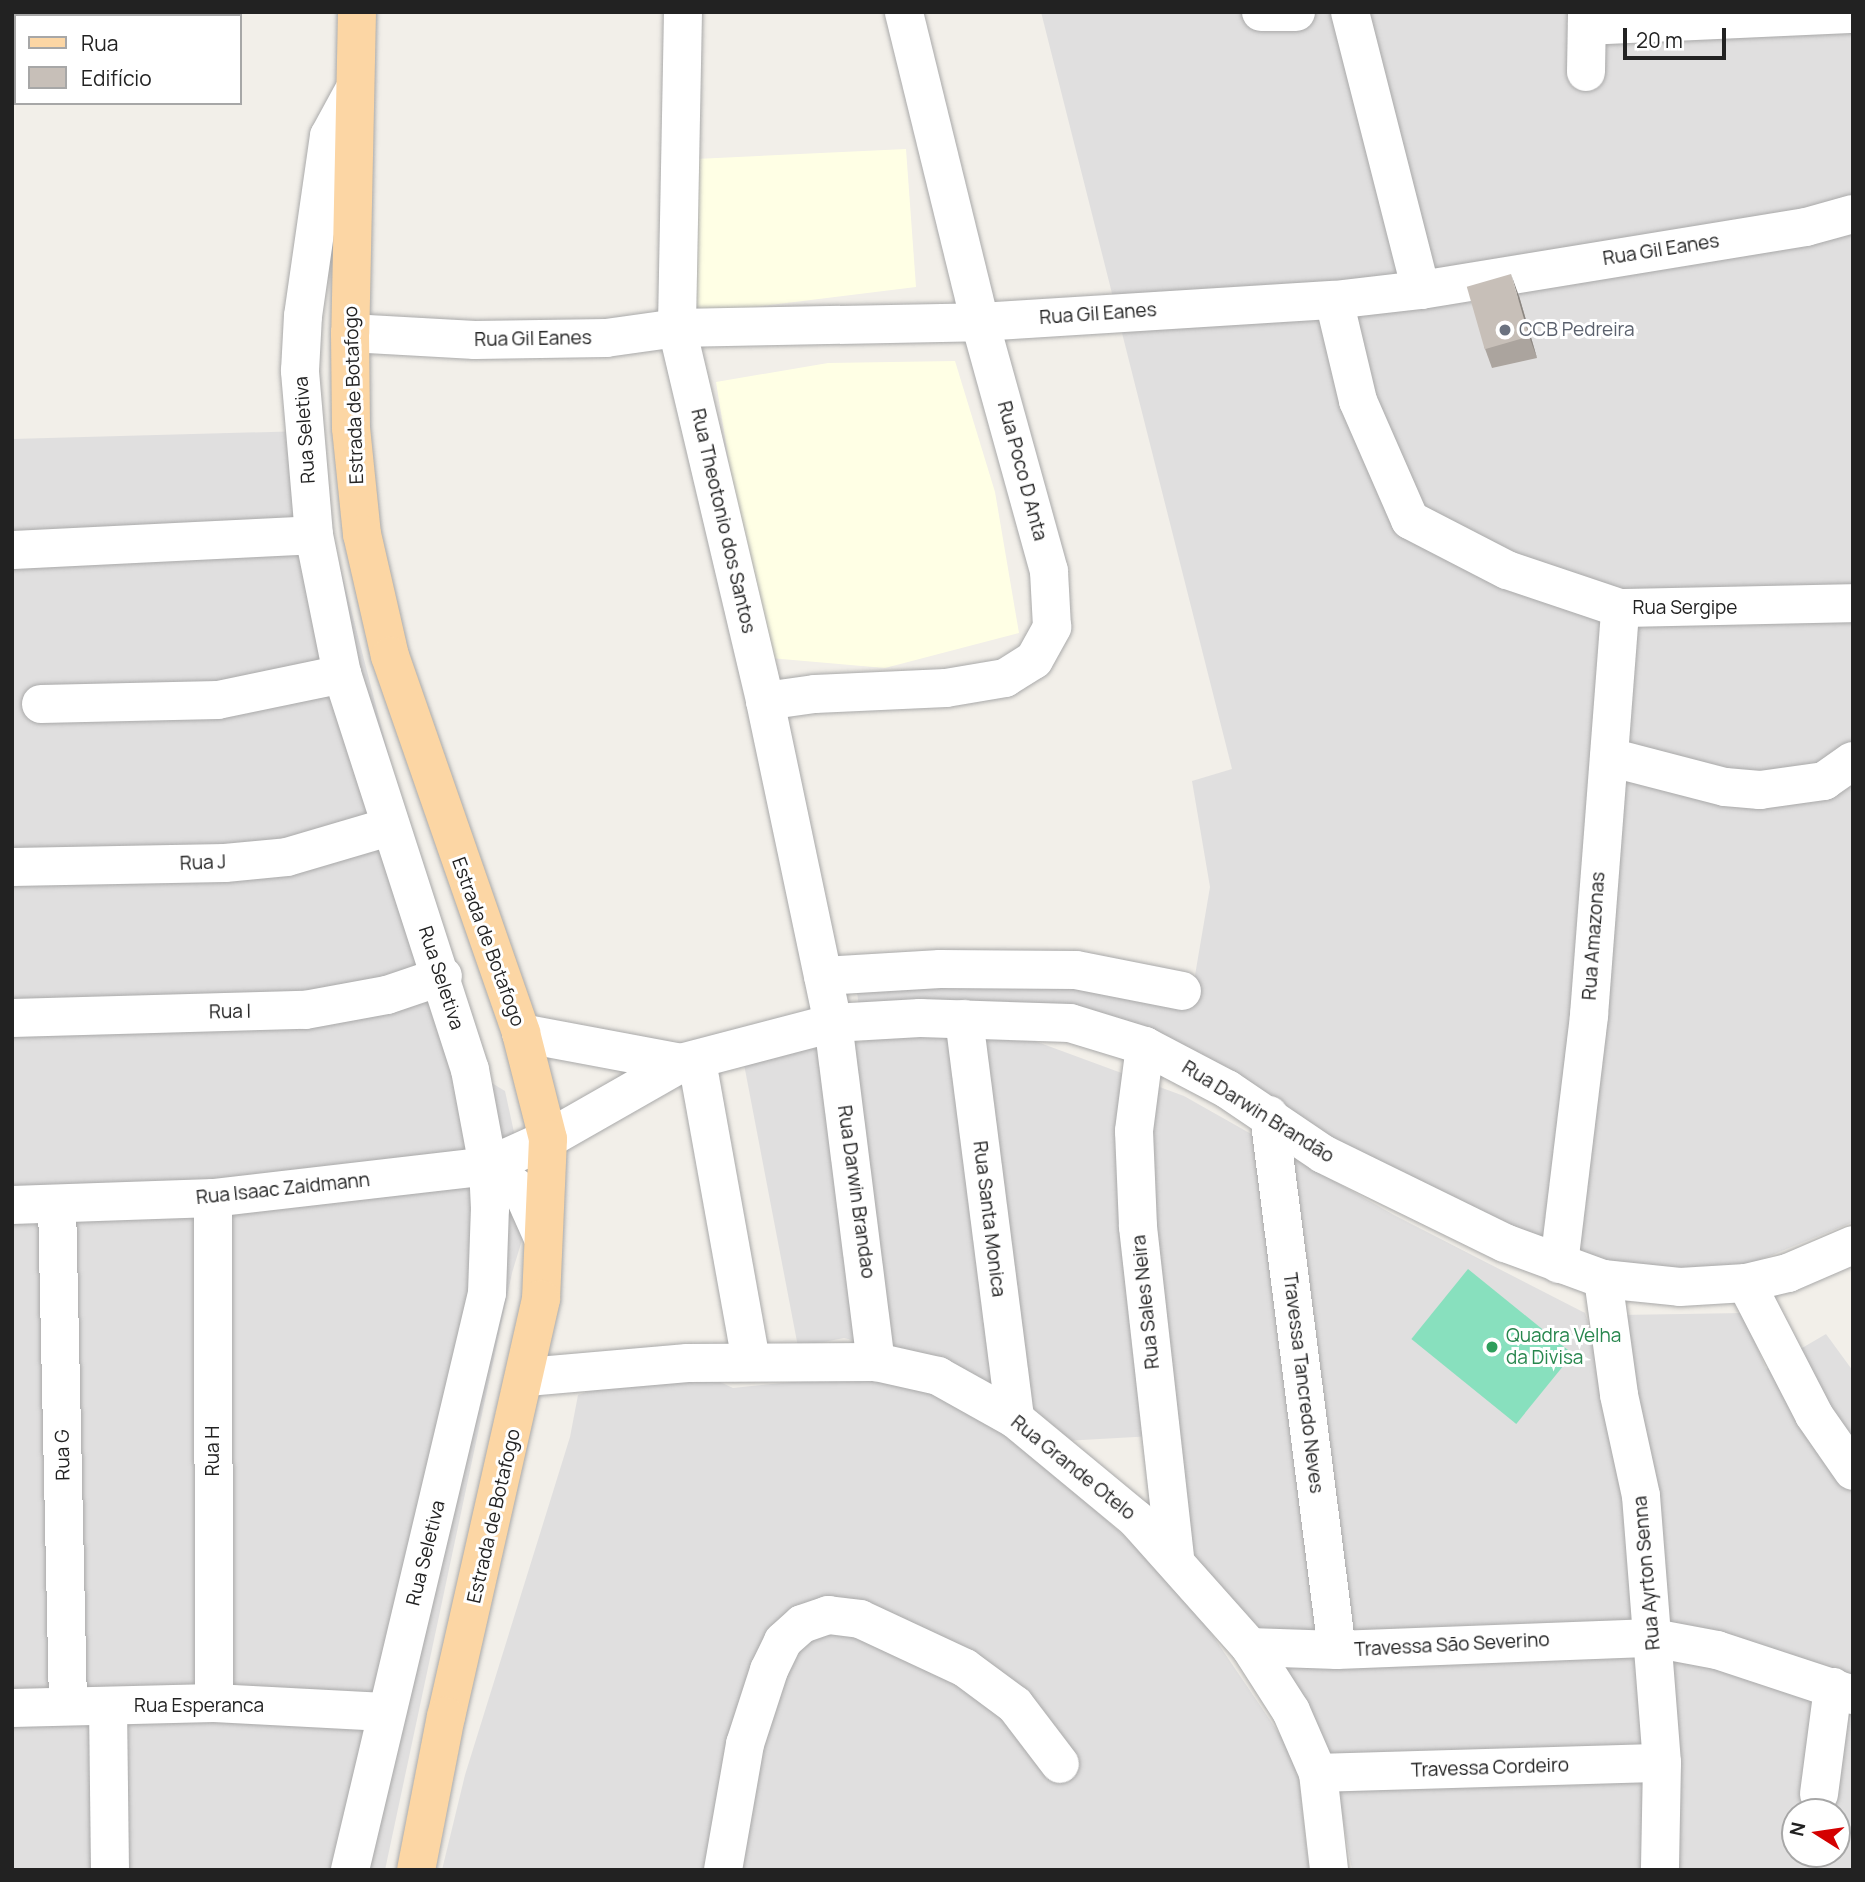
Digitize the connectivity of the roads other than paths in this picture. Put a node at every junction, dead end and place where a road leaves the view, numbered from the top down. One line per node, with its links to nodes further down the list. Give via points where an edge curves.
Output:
1 (357, 12): 10 (main road, Estrada de Botafogo)
2 (682, 12): 15 (street, Rua Theotonio dos Santos)
3 (904, 12): 14 (street, Rua Poco D Anta)
4 (1261, 12): 5 (street)
5 (1296, 12)
6 (1350, 12): 12 (street)
7 (1853, 14): 8 (street)
8 (1587, 19): 9 (street)
9 (1586, 72)
10 (353, 92): 16 (main road, Estrada de Botafogo); 17 (street, Rua Seletiva, via 329,136 303,316 300,371)
11 (1847, 217): 12 (street, Rua Gil Eanes)
12 (1422, 290): 13 (street, Rua Gil Eanes)
13 (1334, 300): 14 (street, Rua Gil Eanes); 20 (street, Rua Sergipe, via 1358,401 1410,520 1507,570)
14 (980, 322): 15 (street, Rua Gil Eanes); 22 (street, Rua Poco D Anta, via 1049,571 1054,600 1052,627 1044,643 1034,660 1004,678 946,688)
15 (677, 328): 16 (street, Rua Gil Eanes, via 606,338 475,340); 22 (street, Rua Theotonio dos Santos)
16 (350, 333): 34 (main road, Estrada de Botafogo, via 351,428 362,534 390,656)
17 (314, 535): 18 (street); 21 (street, Rua Seletiva)
18 (12, 551)
19 (1853, 603): 20 (street, Rua Sergipe)
20 (1620, 608): 24 (street, Rua Amazonas)
21 (342, 674): 23 (street, via 218,700); 26 (street, Rua Seletiva)
22 (765, 701): 29 (street, Rua Theotonio dos Santos)
23 (41, 704)
24 (1609, 758): 25 (street, via 1726,787 1760,790 1824,781); 45 (street, Rua Amazonas, via 1585,1055)
25 (1853, 761)
26 (389, 827): 27 (street, Rua J, via 287,857 225,863); 28 (street, Rua Seletiva)
27 (12, 867)
28 (443, 975): 31 (street, Rua I, via 387,995 305,1010); 39 (street, Rua Seletiva, via 470,1070)
29 (823, 976): 30 (street, via 988,968 1076,970); 33 (street, Rua Theotonio dos Santos)
30 (1182, 991)
31 (12, 1018)
32 (964, 1019): 33 (street, Rua Darwin Brandão); 35 (street, Rua Darwin Brandão, via 1070,1023); 51 (street, Rua Santa Monica)
33 (834, 1023): 36 (street, Rua Darwin Brandão); 49 (street, Rua Darwin Brandao)
34 (521, 1032): 36 (street, Rua Darwin Brandão); 38 (main road, Estrada de Botafogo)
35 (1145, 1046): 37 (street, Rua Darwin Brandão); 53 (street, Rua Sales Neira, via 1134,1130 1138,1227)
36 (689, 1062): 38 (street); 48 (street)
37 (1269, 1115): 45 (street, Rua Darwin Brandão, via 1323,1154 1449,1218); 56 (street, Travessa Tancredo Neves)
38 (548, 1139): 39 (street, Rua Isaac Zaidmann); 43 (main road, Estrada de Botafogo)
39 (488, 1166): 40 (street, Rua Isaac Zaidmann); 43 (street, via 523,1193); 62 (street, Rua Seletiva, via 487,1293)
40 (213, 1198): 41 (street, Rua Isaac Zaidmann); 58 (street, Rua H)
41 (57, 1204): 42 (street, Rua Isaac Zaidmann); 59 (street, Rua G)
42 (12, 1205)
43 (544, 1238): 50 (main road, Estrada de Botafogo, via 541,1299)
44 (1853, 1245): 47 (street, Rua Darwin Brandão, via 1788,1273)
45 (1559, 1264): 46 (street, Rua Darwin Brandão)
46 (1603, 1279): 47 (street, Rua Darwin Brandão, via 1701,1288); 54 (street, Rua Ayrton Senna, via 1619,1395 1641,1496)
47 (1746, 1283): 52 (street, via 1814,1415)
48 (751, 1361): 49 (street, Rua Grande Otelo); 50 (street, Rua Grande Otelo)
49 (876, 1362): 51 (street, Rua Grande Otelo, via 938,1376)
50 (527, 1377): 69 (main road, Estrada de Botafogo, via 446,1716)
51 (1015, 1419): 53 (street, Rua Grande Otelo, via 1136,1519)
52 (1853, 1471)
53 (1174, 1559): 55 (street, Rua Grande Otelo)
54 (1653, 1638): 56 (street, Travessa Sāo Severino); 57 (street, Travessa Sāo Severino, via 1717,1650); 63 (street, Rua Ayrton Senna)
55 (1250, 1647): 56 (street, Travessa Sāo Severino); 65 (street, Rua Grande Otelo, via 1291,1711)
56 (1337, 1650)
57 (1843, 1691): 66 (street)
58 (214, 1703): 60 (street, Rua Esperanca); 62 (street, Rua Esperanca)
59 (68, 1706): 60 (street, Rua Esperanca); 61 (street, Rua Esperanca)
60 (108, 1706): 67 (street)
61 (12, 1707)
62 (385, 1712): 68 (street, Rua Seletiva)
63 (1662, 1763): 65 (street, Travessa Cordeiro); 72 (street, Rua Ayrton Senna)
64 (1060, 1764): 70 (street, via 1015,1706 965,1668 860,1619 828,1615 802,1624 783,1641 769,1670 745,1744)
65 (1318, 1773): 71 (street, Rua Grande Otelo)
66 (1819, 1794)
67 (110, 1870)
68 (350, 1870)
69 (416, 1870)
70 (723, 1870)
71 (1329, 1870)
72 (1660, 1870)

